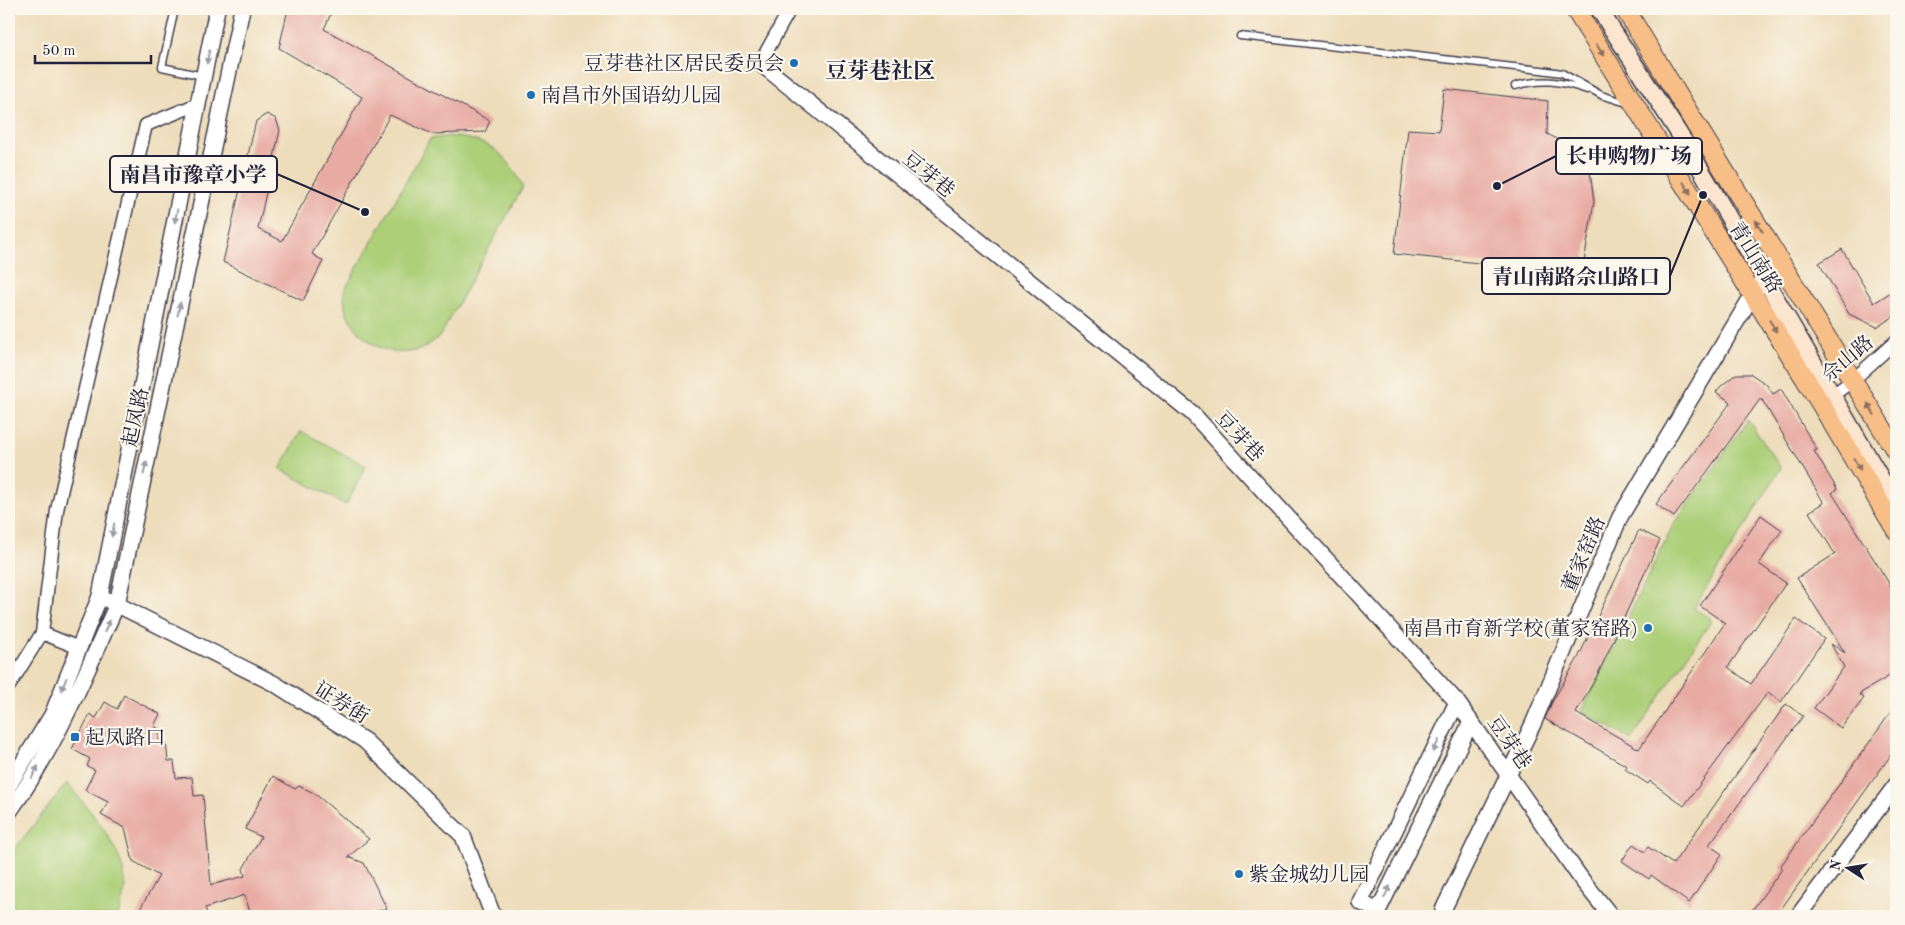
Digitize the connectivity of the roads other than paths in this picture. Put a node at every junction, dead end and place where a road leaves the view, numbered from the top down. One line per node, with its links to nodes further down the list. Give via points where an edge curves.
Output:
1 (175, 9): 11 (lane, via 162,67)
2 (217, 9): 11 (street, 起凤路, one-way to 11)
3 (242, 9): 25 (street, 起凤路, one-way to 3)
4 (790, 9): 10 (street)
5 (1575, 9): 15 (main road, 青山南路, one-way to 15)
6 (1599, 9): 16 (main road, via 1686,146)
7 (1610, 9): 16 (main road)
8 (1625, 9): 16 (main road, 青山南路, one-way to 8)
9 (1240, 36): 13 (lane, via 1542,70 1562,74)
10 (760, 63): 29 (street, 豆芽巷, via 1192,413)
11 (204, 76): 14 (street, 起凤路)
12 (1515, 86): 13 (lane, via 1548,81)
13 (1603, 96): 15 (lane)
14 (198, 104): 24 (street, 起凤路, one-way to 24); 26 (street, via 146,125 57,510)
15 (1636, 106): 17 (main road, 青山南路, one-way to 17)
16 (1771, 269): 17 (street, 董家窑路); 19 (main road, 青山南路); 19 (main road)
17 (1753, 294): 19 (main road, 青山南路, one-way to 19); 31 (street, 董家窑路, via 1620,517 1533,724)
18 (1896, 341): 19 (street, 佘山路)
19 (1837, 392): 20 (main road, 青山南路, one-way to 19); 21 (main road); 22 (main road); 23 (main road, 青山南路, one-way to 23)
20 (1896, 451)
21 (1896, 483)
22 (1896, 504)
23 (1896, 530)
24 (100, 596): 25 (street, 证券街); 27 (street, 起凤路)
25 (117, 604): 34 (street, 起凤路, one-way to 25, via 26,789 77,695); 36 (street, 证券街, via 275,684 365,740 463,836)
26 (42, 632): 27 (street); 28 (street)
27 (79, 648): 32 (street, 起凤路, one-way to 32, via 52,715)
28 (9, 686)
29 (1458, 702): 30 (street, 豆芽巷); 30 (street, one-way to 30, via 1360,902 1378,911)
30 (1471, 722): 31 (street, 豆芽巷)
31 (1508, 775): 35 (street, 董家窑路); 37 (street, 豆芽巷)
32 (9, 785)
33 (1896, 785): 38 (street)
34 (9, 812)
35 (1445, 914)
36 (493, 916)
37 (1611, 916)
38 (1798, 916)

